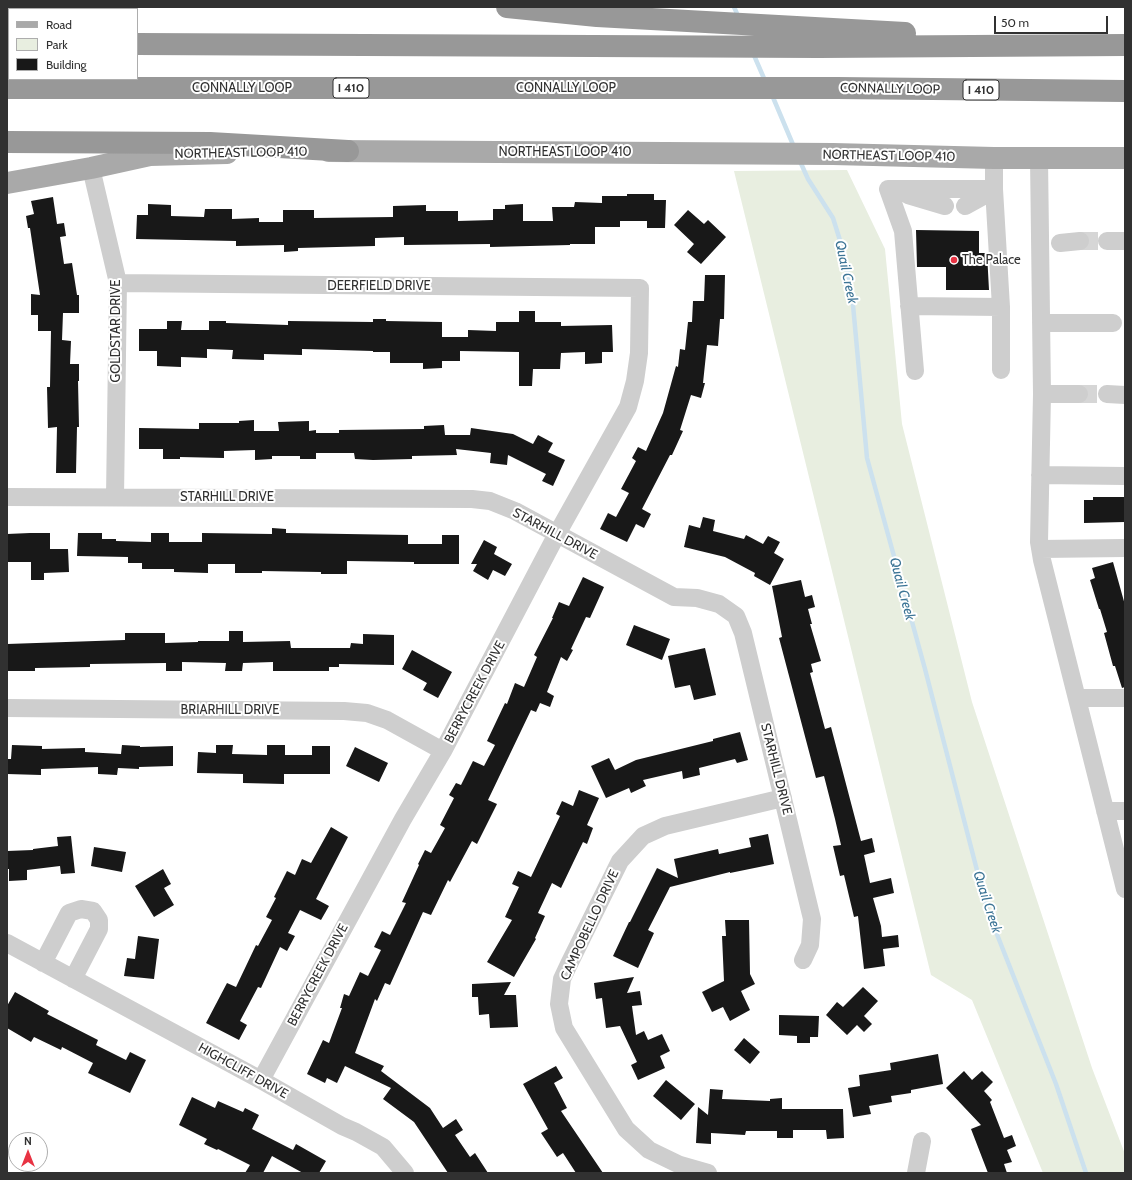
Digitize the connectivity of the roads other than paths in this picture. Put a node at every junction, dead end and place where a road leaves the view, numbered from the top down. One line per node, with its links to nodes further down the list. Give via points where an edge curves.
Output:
1 (507, 7): 2 (highway, via 666,20)
2 (819, 37): 3 (highway, via 668,46); 4 (highway)
3 (138, 44)
4 (1125, 45)
5 (7, 88): 6 (highway, CONNALLY LOOP / I 410, via 837,88)
6 (1125, 91)
7 (7, 142): 8 (highway, via 210,143)
8 (348, 151): 9 (main road, NORTHEAST LOOP 410, via 833,154); 12 (main road, NORTHEAST LOOP 410, via 150,155)
9 (994, 158): 10 (main road, NORTHEAST LOOP 410); 15 (street)
10 (1039, 158): 11 (main road, NORTHEAST LOOP 410); 26 (street)
11 (1125, 158)
12 (91, 168): 13 (main road, NORTHEAST LOOP 410); 22 (street, GOLDSTAR DRIVE)
13 (7, 183)
14 (888, 189): 15 (street); 16 (street); 24 (street, via 903,231)
15 (994, 189): 17 (street); 25 (street)
16 (945, 206)
17 (965, 206)
18 (1080, 241): 21 (street)
19 (1107, 241): 20 (street)
20 (1125, 241)
21 (1060, 243)
22 (118, 283): 23 (street, DEERFIELD DRIVE); 37 (street, GOLDSTAR DRIVE)
23 (640, 288): 38 (street, BERRYCREEK DRIVE, via 639,353 628,407)
24 (909, 306): 25 (street); 29 (street)
25 (1001, 306): 28 (street)
26 (1041, 323): 27 (street); 30 (street)
27 (1113, 323)
28 (1001, 370)
29 (915, 371)
30 (1042, 394): 31 (street); 34 (street)
31 (1080, 394)
32 (1107, 394): 33 (street)
33 (1125, 395)
34 (1040, 476): 35 (street); 40 (street)
35 (1125, 476)
36 (7, 497): 37 (street, STARHILL DRIVE)
37 (115, 497): 38 (street, STARHILL DRIVE, via 472,499 490,501)
38 (557, 534): 44 (street, BERRYCREEK DRIVE); 45 (street, STARHILL DRIVE, via 674,597 697,598 719,604 736,616 743,633)
39 (1125, 548): 40 (street)
40 (1040, 549): 41 (street)
41 (1077, 698): 42 (street); 46 (street)
42 (1125, 698)
43 (7, 708): 44 (street, BRIARHILL DRIVE, via 360,712 387,720)
44 (443, 751): 53 (street, BERRYCREEK DRIVE, via 403,819)
45 (783, 798): 50 (street, STARHILL DRIVE, via 812,919 810,945); 56 (street, CAMPOBELLO DRIVE, via 666,826 643,836 620,861 562,979 559,1004 564,1028 626,1129 649,1150 680,1165)
46 (1105, 811): 47 (street); 48 (street)
47 (1125, 811)
48 (1125, 888)
49 (7, 943): 51 (street, HIGHCLIFF DRIVE)
50 (803, 960)
51 (43, 963): 52 (street, HIGHCLIFF DRIVE); 52 (street, via 69,913 81,909 92,911 99,920 99,929)
52 (73, 980): 53 (street, HIGHCLIFF DRIVE)
53 (261, 1080): 55 (street, HIGHCLIFF DRIVE, via 383,1147)
54 (922, 1141): 57 (street)
55 (405, 1173)
56 (708, 1173)
57 (916, 1173)

